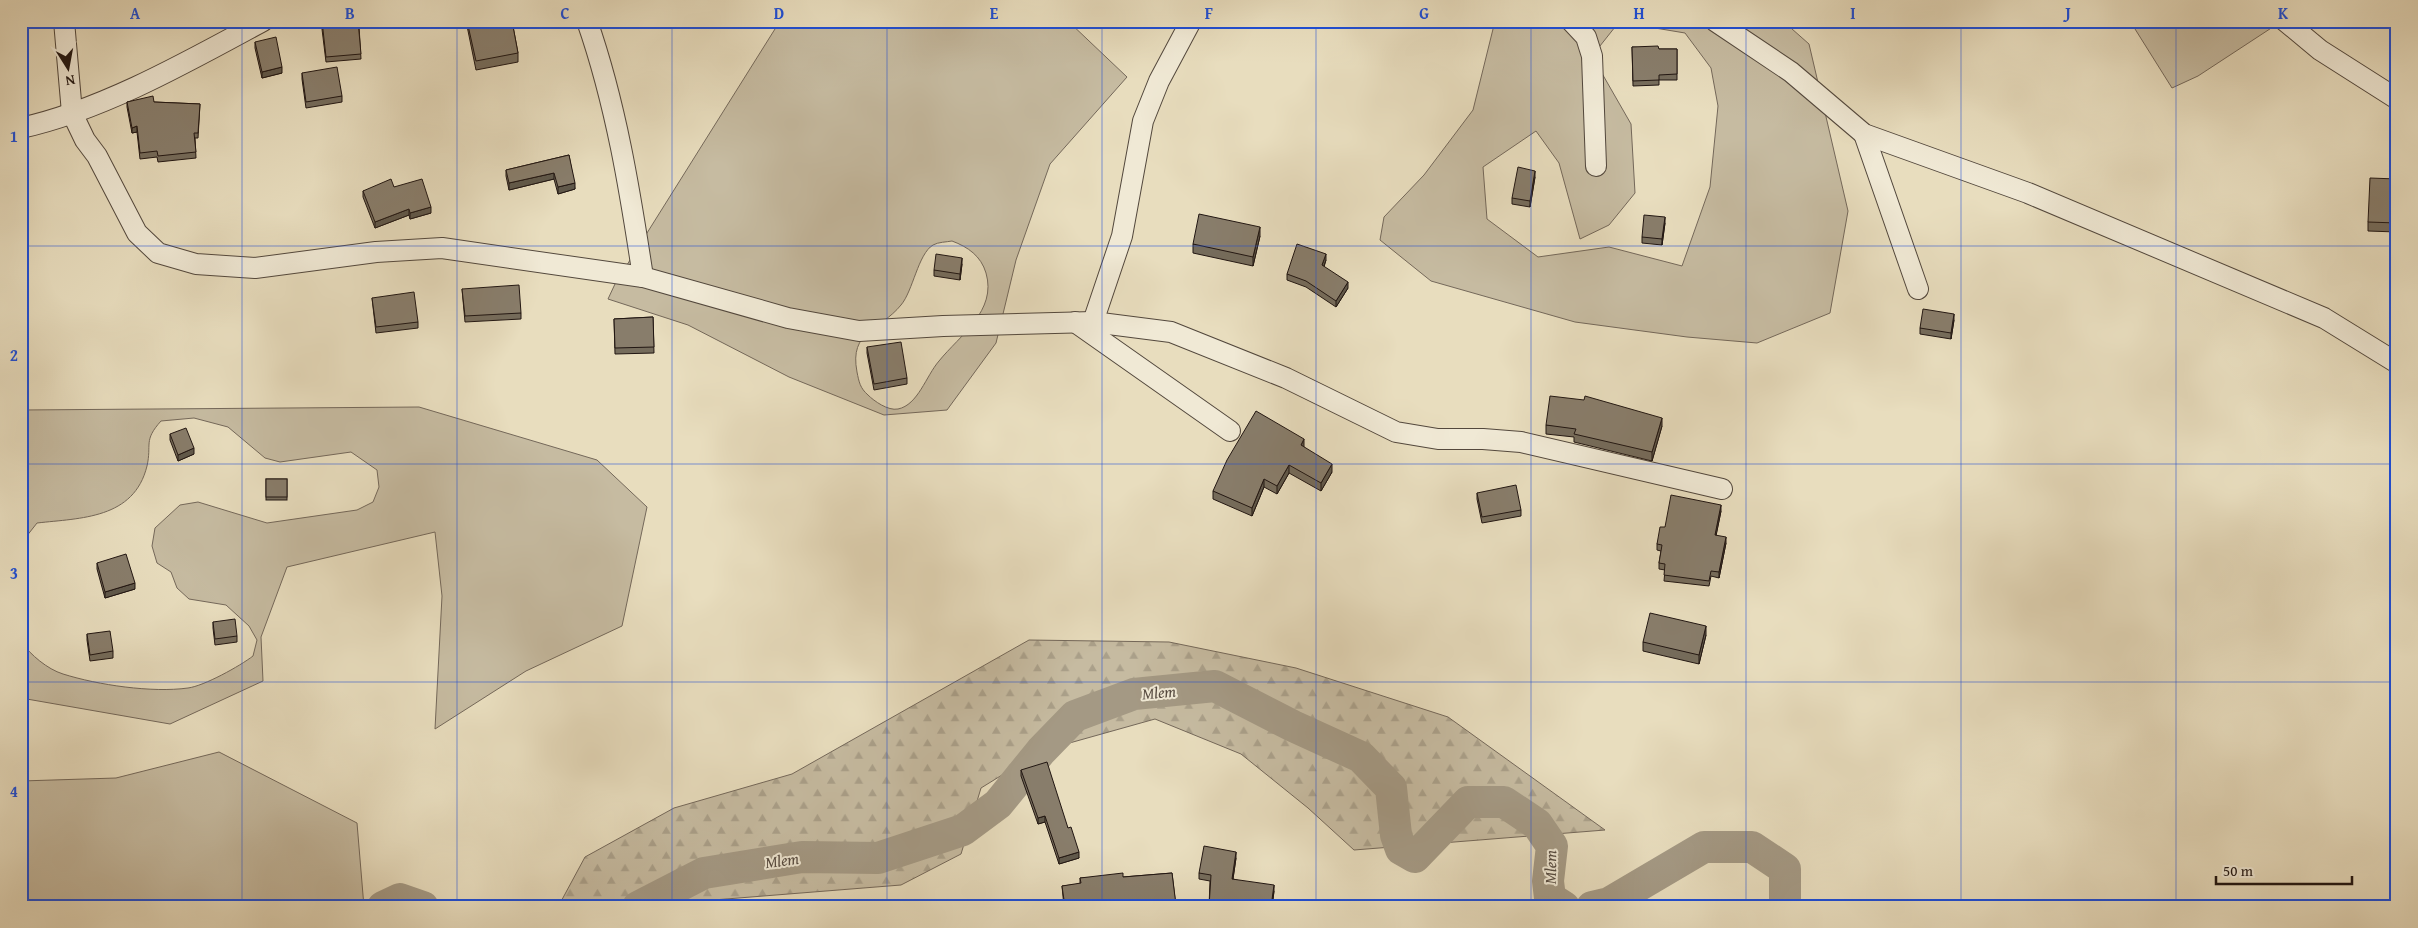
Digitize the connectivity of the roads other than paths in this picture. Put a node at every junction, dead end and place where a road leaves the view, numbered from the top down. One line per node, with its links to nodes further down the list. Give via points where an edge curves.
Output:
1 (64, 21): 9 (street)
2 (263, 21): 9 (street, via 126,91)
3 (587, 21): 13 (street, via 628,177)
4 (1190, 21): 15 (street, via 1159,81 1143,121 1122,236)
5 (1571, 21): 12 (street, via 1586,38 1592,56)
6 (1715, 21): 11 (street, via 1791,72)
7 (2285, 21): 8 (street, via 2320,50)
8 (2397, 99)
9 (72, 113): 10 (street); 13 (street, via 137,233 158,253 196,264 255,268 376,252 442,248)
10 (21, 128)
11 (1864, 134): 14 (street); 16 (street, via 2028,193 2324,318)
12 (1596, 166)
13 (643, 276): 15 (street, via 788,318 859,331)
14 (1918, 289)
15 (1084, 322): 17 (street); 18 (street, via 1171,332 1286,378 1396,432 1438,439 1521,442)
16 (2397, 363)
17 (1230, 431)
18 (1722, 489)

